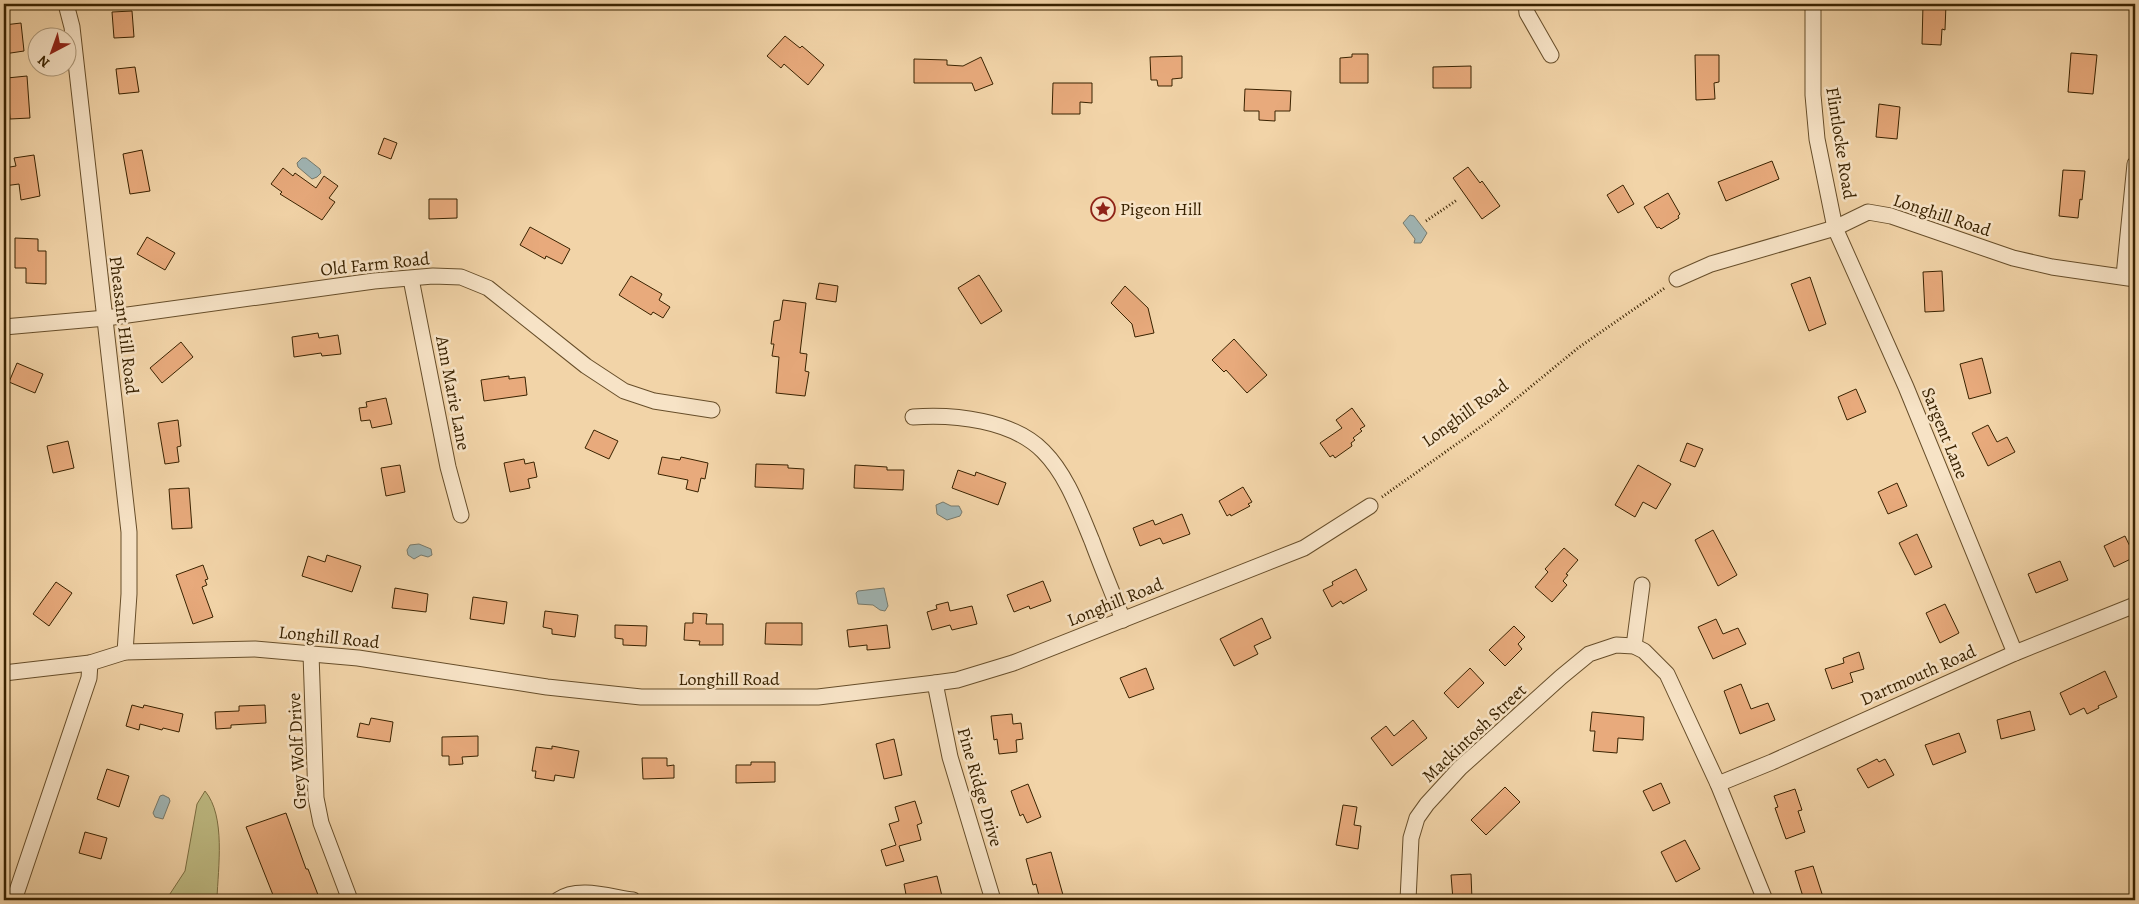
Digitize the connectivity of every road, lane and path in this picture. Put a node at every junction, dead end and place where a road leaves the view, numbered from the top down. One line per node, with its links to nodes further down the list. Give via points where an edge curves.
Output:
1 (66, 4): 12 (street, Pheasant Hill Road, via 72,27)
2 (1526, 4): 4 (street, via 1527,13)
3 (1812, 4): 8 (street, Flintlocke Road, via 1812,95 1817,139)
4 (1551, 55)
5 (2135, 164): 10 (street)
6 (1457, 200): 7 (path)
7 (1426, 221)
8 (1835, 228): 10 (street, Longhill Road, via 1868,212 1876,213 2052,268); 11 (street, Longhill Road, via 1711,264); 23 (street, Sargent Lane, via 1906,387)
9 (411, 278): 12 (street, Old Farm Road); 14 (street, Old Farm Road, via 461,277 476,282 624,391 654,401); 17 (street, Ann Marie Lane, via 448,467)
10 (2130, 278)
11 (1677, 279): 16 (path, Longhill Road, via 1578,348 1489,421)
12 (106, 318): 13 (street, Old Farm Road); 22 (street, Pheasant Hill Road, via 129,532)
13 (4, 327)
14 (712, 410)
15 (913, 417): 20 (street, via 950,418 996,425 1021,434 1042,450 1063,477 1076,503)
16 (1370, 506): 20 (street, Longhill Road, via 1304,548)
17 (461, 515)
18 (1642, 586): 21 (street)
19 (2135, 605): 23 (street, Dartmouth Road)
20 (1123, 620): 27 (street, Longhill Road, via 1013,663 957,680)
21 (1634, 646): 28 (street, via 1650,656 1667,674); 34 (street, Mackintosh Street, via 1616,645 1589,654 1460,768 1426,804 1417,818 1411,838)
22 (126, 652): 24 (street, Longhill Road, via 255,649); 25 (street, Longhill Road)
23 (2015, 653): 28 (street, Dartmouth Road)
24 (311, 654): 27 (street, Longhill Road, via 642,697 818,697); 30 (street, Grey Wolf Drive, via 316,798 321,824)
25 (90, 663): 26 (street, Longhill Road); 29 (street, via 89,678)
26 (4, 673)
27 (935, 683): 33 (street, Pine Ridge Drive, via 950,757)
28 (1718, 784): 35 (street)
29 (14, 900)
30 (350, 900)
31 (558, 900): 32 (street, via 581,893)
32 (633, 900)
33 (993, 900)
34 (1408, 900)
35 (1765, 900)

